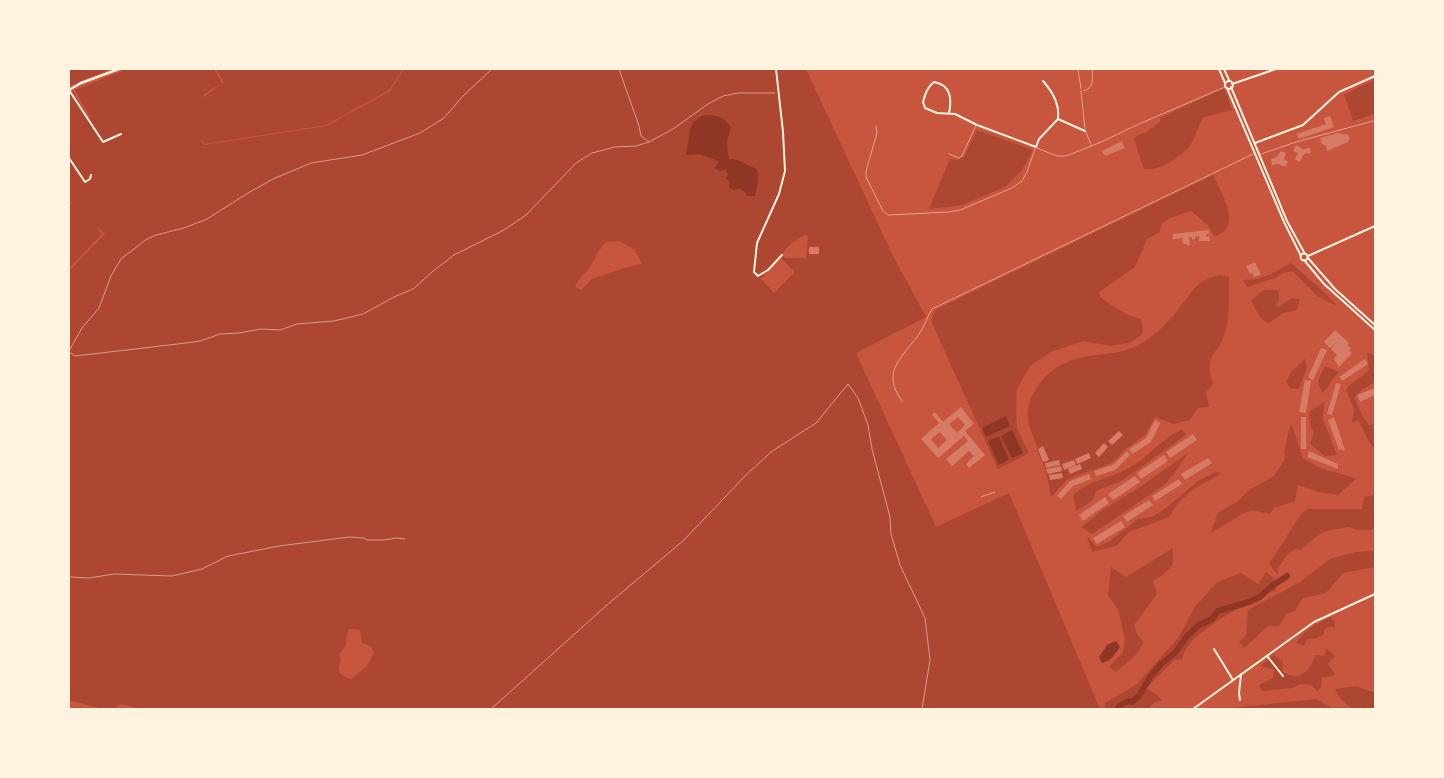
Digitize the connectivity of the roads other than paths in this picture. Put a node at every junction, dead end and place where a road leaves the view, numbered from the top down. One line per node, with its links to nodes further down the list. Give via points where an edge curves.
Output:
1 (119, 69): 14 (main road)
2 (776, 69): 33 (street, via 785,171 779,194 757,243 755,275 768,270)
3 (1078, 69): 15 (lane)
4 (1092, 69): 15 (lane, via 1092,84 1088,90)
5 (1219, 69): 12 (street)
6 (1224, 69): 10 (street)
7 (1276, 69): 11 (street)
8 (1375, 76): 23 (street, via 1339,92 1303,125)
9 (1043, 80): 17 (street, via 1055,98)
10 (1229, 81): 11 (street); 12 (street)
11 (1232, 84): 13 (street)
12 (1226, 86): 13 (street); 24 (lane); 26 (street)
13 (1232, 87): 23 (street)
14 (69, 90): 22 (street, via 103,142)
15 (1081, 91): 21 (lane)
16 (949, 113): 16 (street, via 951,96 942,85 934,82 922,102 928,110); 19 (street)
17 (1058, 119): 21 (street); 25 (street)
18 (1373, 121): 28 (lane)
19 (977, 125): 25 (street); 27 (lane, via 962,156)
20 (876, 126): 25 (lane, via 877,133 865,175 888,215 960,210 1012,188 1022,181)
21 (1086, 131): 24 (lane)
22 (121, 134)
23 (1254, 144): 28 (street)
24 (1091, 146): 25 (lane, via 1066,156)
25 (1036, 147)
26 (1255, 153): 34 (street); 39 (lane, via 932,309 922,330 895,367 892,380)
27 (949, 154)
28 (1259, 154): 32 (street)
29 (69, 158): 30 (street, via 85,182)
30 (91, 175)
31 (1375, 226): 35 (street)
32 (1304, 254): 34 (street); 35 (street)
33 (782, 255)
34 (1301, 256): 36 (street)
35 (1308, 257): 36 (street); 37 (street, via 1335,289)
36 (1304, 260): 38 (street, via 1324,284)
37 (1375, 325)
38 (1375, 330)
39 (902, 401)
40 (995, 492): 41 (lane)
41 (981, 497)
42 (1375, 594): 44 (street, via 1314,622)
43 (1214, 649): 47 (street)
44 (1267, 656): 45 (street); 46 (street)
45 (1241, 674): 47 (street); 48 (street)
46 (1283, 676)
47 (1233, 680): 49 (street)
48 (1240, 700)
49 (1193, 709)

